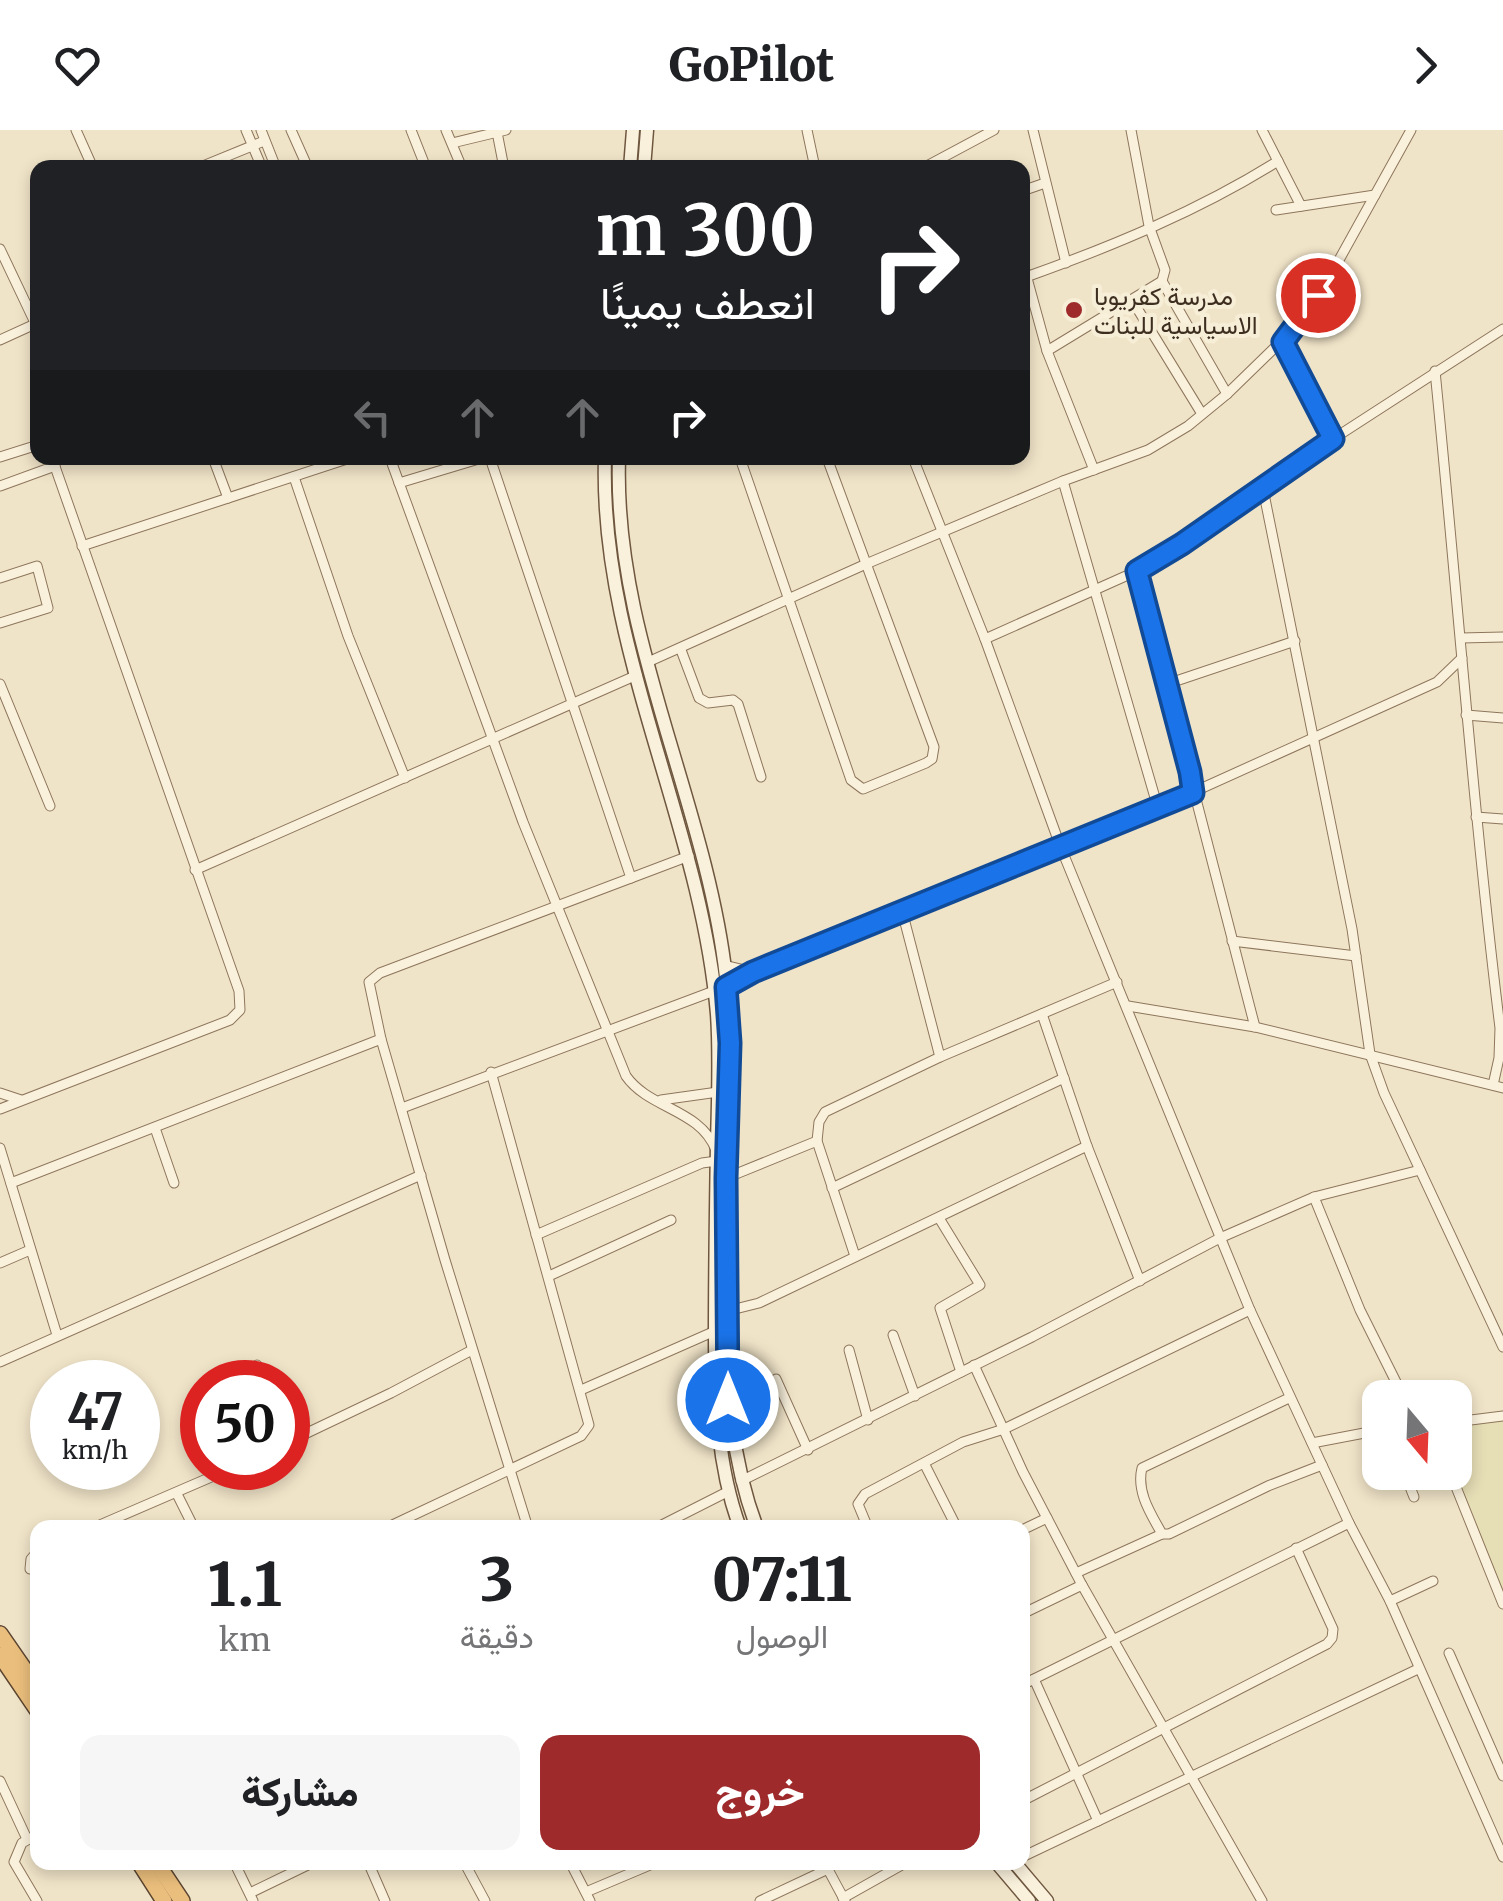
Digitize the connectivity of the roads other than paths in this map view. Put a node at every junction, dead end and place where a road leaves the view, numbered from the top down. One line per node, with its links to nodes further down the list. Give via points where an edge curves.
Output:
1 (76, 130): 19 (street)
2 (291, 130): 23 (street)
3 (411, 130): 24 (street)
4 (446, 130): 16 (street)
5 (633, 130): 27 (main road)
6 (647, 130): 28 (main road)
7 (807, 130): 29 (street)
8 (964, 130): 17 (street)
9 (994, 130): 17 (street)
10 (1033, 130): 32 (street)
11 (1130, 130): 37 (street)
12 (1262, 130): 31 (street)
13 (1411, 130): 34 (street)
14 (501, 131): 16 (street); 26 (street)
15 (255, 133): 18 (street); 22 (street)
16 (452, 143): 25 (street)
17 (967, 144): 30 (street)
18 (252, 146): 20 (street); 21 (street)
19 (89, 160)
20 (218, 160)
21 (258, 160)
22 (271, 160)
23 (304, 160)
24 (423, 160)
25 (459, 160)
26 (503, 160)
27 (636, 160)
28 (639, 160)
29 (813, 160)
30 (938, 160)
31 (1278, 161): 35 (street); 37 (street, via 1222,196)
32 (1045, 183): 33 (street); 39 (street)
33 (1030, 188)
34 (1375, 195): 35 (street); 48 (street)
35 (1301, 206): 36 (street)
36 (1276, 210)
37 (1149, 226): 39 (street); 41 (street)
38 (0, 250): 43 (street)
39 (1066, 263): 40 (street)
40 (1030, 276)
41 (1162, 281): 42 (street); 51 (street)
42 (1132, 300): 49 (street); 52 (street)
43 (30, 305)
44 (1030, 313): 49 (street)
45 (1503, 328): 50 (street)
46 (30, 329): 47 (street)
47 (0, 340)
48 (1283, 342): 51 (street); 53 (street)
49 (1047, 351): 68 (street)
50 (1435, 371): 53 (street); 85 (street)
51 (1228, 394): 52 (street)
52 (1202, 414): 68 (street, via 1168,439)
53 (1333, 439): 73 (street)
54 (30, 447): 55 (street)
55 (0, 457)
56 (46, 465): 72 (street)
57 (54, 465): 76 (street)
58 (216, 465): 74 (street)
59 (328, 465): 69 (street)
60 (393, 465): 71 (street)
61 (459, 465): 71 (street)
62 (492, 465): 93 (street)
63 (605, 465): 90 (main road, via 609,558)
64 (619, 465): 89 (main road, via 624,567)
65 (742, 465): 81 (street)
66 (831, 465): 77 (street)
67 (916, 465): 75 (street)
68 (1094, 470): 70 (street)
69 (294, 476): 74 (street); 98 (street)
70 (1064, 481): 75 (street); 80 (street)
71 (399, 483): 97 (street)
72 (0, 486)
73 (1263, 488): 78 (street); 86 (street)
74 (228, 498): 76 (street)
75 (944, 532): 77 (street); 84 (street)
76 (82, 546): 107 (street)
77 (866, 564): 81 (street); 81 (street, via 934,747 926,763 863,789 854,785)
78 (1137, 571): 80 (street); 92 (street)
79 (0, 578): 82 (street, via 37,566 48,608)
80 (1097, 590): 84 (street); 102 (street)
81 (791, 600): 87 (street)
82 (0, 623)
83 (1503, 636): 85 (street)
84 (985, 638): 105 (street)
85 (1461, 638): 88 (street)
86 (1295, 642): 92 (street); 96 (street)
87 (681, 650): 89 (street); 99 (street, via 700,698 738,704)
88 (1462, 658): 94 (street); 96 (street, via 1437,682)
89 (648, 662): 109 (main road)
90 (637, 676): 93 (street); 106 (main road)
91 (0, 684): 101 (street)
92 (1166, 684): 100 (street)
93 (572, 706): 97 (street); 108 (street)
94 (1466, 714): 95 (street); 103 (street)
95 (1503, 718)
96 (1315, 736): 100 (street); 113 (street)
97 (494, 738): 98 (street); 110 (street)
98 (405, 778): 107 (street)
99 (761, 778)
100 (1193, 793): 102 (street); 112 (street)
101 (50, 806)
102 (1158, 808): 105 (street)
103 (1476, 817): 104 (street); 127 (street, via 1500,1028)
104 (1503, 819)
105 (1061, 848): 111 (street); 116 (street)
106 (689, 856): 108 (street); 109 (main road)
107 (195, 870): 130 (street, via 239,991 236,1016)
108 (631, 878): 110 (street)
109 (706, 897): 114 (main road); 117 (main road)
110 (556, 906): 121 (street); 122 (street, via 374,976 368,986)
111 (902, 911): 115 (street); 124 (street)
112 (1232, 941): 113 (street); 120 (street)
113 (1356, 956): 123 (street)
114 (724, 965): 115 (street); 117 (main road)
115 (753, 972): 117 (street)
116 (1118, 982): 118 (street); 119 (street)
117 (720, 989): 121 (street); 128 (main road); 141 (main road, via 730,1043)
118 (1128, 1006): 120 (street); 149 (street)
119 (1042, 1014): 124 (street); 126 (street)
120 (1255, 1027): 123 (street)
121 (607, 1030): 125 (street); 131 (street, via 630,1082)
122 (381, 1039): 132 (street); 134 (street)
123 (1370, 1054): 127 (street); 139 (street)
124 (940, 1057): 135 (street, via 831,1107 819,1122)
125 (490, 1072): 132 (street); 148 (street)
126 (1064, 1078): 136 (street); 144 (street)
127 (1498, 1087)
128 (718, 1092): 131 (street); 138 (main road)
129 (0, 1093): 130 (street)
130 (24, 1100): 133 (street)
131 (659, 1100): 138 (street, via 700,1127)
132 (402, 1108): 140 (street)
133 (0, 1109)
134 (155, 1128): 142 (street); 143 (street)
135 (818, 1141): 141 (street); 144 (street)
136 (1087, 1146): 146 (street); 154 (street)
137 (0, 1148): 142 (street)
138 (717, 1157): 148 (street); 157 (main road)
139 (1420, 1170): 145 (street); 160 (street)
140 (420, 1175): 158 (street); 161 (street)
141 (726, 1178): 156 (main road)
142 (11, 1183): 150 (street)
143 (174, 1184)
144 (832, 1188): 151 (street)
145 (1314, 1196): 149 (street); 167 (street)
146 (939, 1218): 151 (street); 165 (street, via 980,1284 940,1308)
147 (672, 1220): 153 (street)
148 (536, 1234): 153 (street)
149 (1220, 1238): 154 (street); 155 (street)
150 (30, 1250): 152 (street); 158 (street)
151 (856, 1256): 156 (street, via 759,1303)
152 (0, 1262)
153 (549, 1276): 168 (street)
154 (1140, 1282): 164 (street)
155 (1250, 1310): 170 (street); 174 (street)
156 (727, 1311): 182 (main road, via 728,1400)
157 (715, 1331): 168 (street); 186 (main road, via 716,1410)
158 (57, 1335): 163 (street)
159 (893, 1335): 169 (street)
160 (1503, 1347)
161 (472, 1350): 175 (street); 181 (street)
162 (850, 1350): 172 (street)
163 (0, 1362)
164 (974, 1366): 165 (street); 174 (street)
165 (961, 1372): 169 (street)
166 (776, 1379): 178 (street)
167 (1395, 1380)
168 (582, 1390): 181 (street, via 589,1418 585,1433)
169 (915, 1396): 172 (street)
170 (1290, 1398): 177 (street); 201 (street, via 1142,1468 1144,1499)
171 (1503, 1416): 173 (street)
172 (868, 1420): 178 (street)
173 (1472, 1420)
174 (1004, 1429): 180 (street, via 963,1442); 189 (street)
175 (310, 1432)
176 (1362, 1434): 177 (street)
177 (1312, 1444): 179 (street)
178 (808, 1450): 182 (street)
179 (1322, 1465): 199 (street); 201 (street)
180 (925, 1466): 197 (street, via 859,1500); 198 (street)
181 (510, 1469): 192 (street); 193 (street)
182 (741, 1481): 196 (main road)
183 (185, 1490): 187 (street)
184 (1411, 1490): 188 (street)
185 (1457, 1490): 207 (street)
186 (728, 1492): 194 (street); 195 (main road)
187 (177, 1494): 190 (street); 191 (street)
188 (1414, 1497)
189 (1046, 1518): 200 (street); 203 (street)
190 (113, 1520)
191 (190, 1520)
192 (403, 1520)
193 (526, 1520)
194 (672, 1520)
195 (737, 1520)
196 (754, 1520)
197 (865, 1520)
198 (953, 1520)
199 (1349, 1524): 202 (street); 206 (street)
200 (1030, 1526)
201 (1162, 1534): 203 (street)
202 (1296, 1548): 210 (street); 218 (street, via 1332,1638)
203 (1076, 1573): 205 (street)
204 (1432, 1581): 206 (street)
205 (1082, 1585): 208 (street); 210 (street)
206 (1390, 1601): 213 (street)
207 (1503, 1604)
208 (1030, 1610)
209 (0, 1634): 214 (highway)
210 (1114, 1639): 215 (street); 218 (street)
211 (1449, 1652): 220 (street)
212 (0, 1656): 217 (highway)
213 (1418, 1669): 221 (street); 228 (street)
214 (30, 1677)
215 (1034, 1679): 216 (street); 219 (street)
216 (1030, 1681)
217 (30, 1699)
218 (1162, 1730): 219 (street); 221 (street)
219 (1077, 1774): 223 (street); 224 (street)
220 (1503, 1776)
221 (1192, 1778): 224 (street); 255 (street)
222 (0, 1781): 225 (street)
223 (1030, 1797)
224 (1098, 1822): 227 (street)
225 (30, 1834)
226 (30, 1839): 230 (street)
227 (1030, 1853)
228 (1503, 1857)
229 (0, 1858): 230 (street)
230 (14, 1862): 248 (street)
231 (143, 1870): 249 (highway)
232 (161, 1870): 250 (highway)
233 (238, 1870): 244 (street)
234 (300, 1870): 244 (street)
235 (372, 1870): 251 (street)
236 (468, 1870): 252 (street)
237 (574, 1870): 245 (street)
238 (641, 1870): 245 (street)
239 (818, 1870): 253 (street)
240 (828, 1870): 246 (street)
241 (893, 1870): 246 (street)
242 (1002, 1870): 247 (main road)
243 (1021, 1870): 254 (main road)
244 (252, 1897)
245 (588, 1897)
246 (844, 1899)
247 (1023, 1900)
248 (37, 1901)
249 (164, 1901)
250 (182, 1901)
251 (386, 1901)
252 (485, 1901)
253 (760, 1901)
254 (1046, 1901)
255 (1262, 1901)

